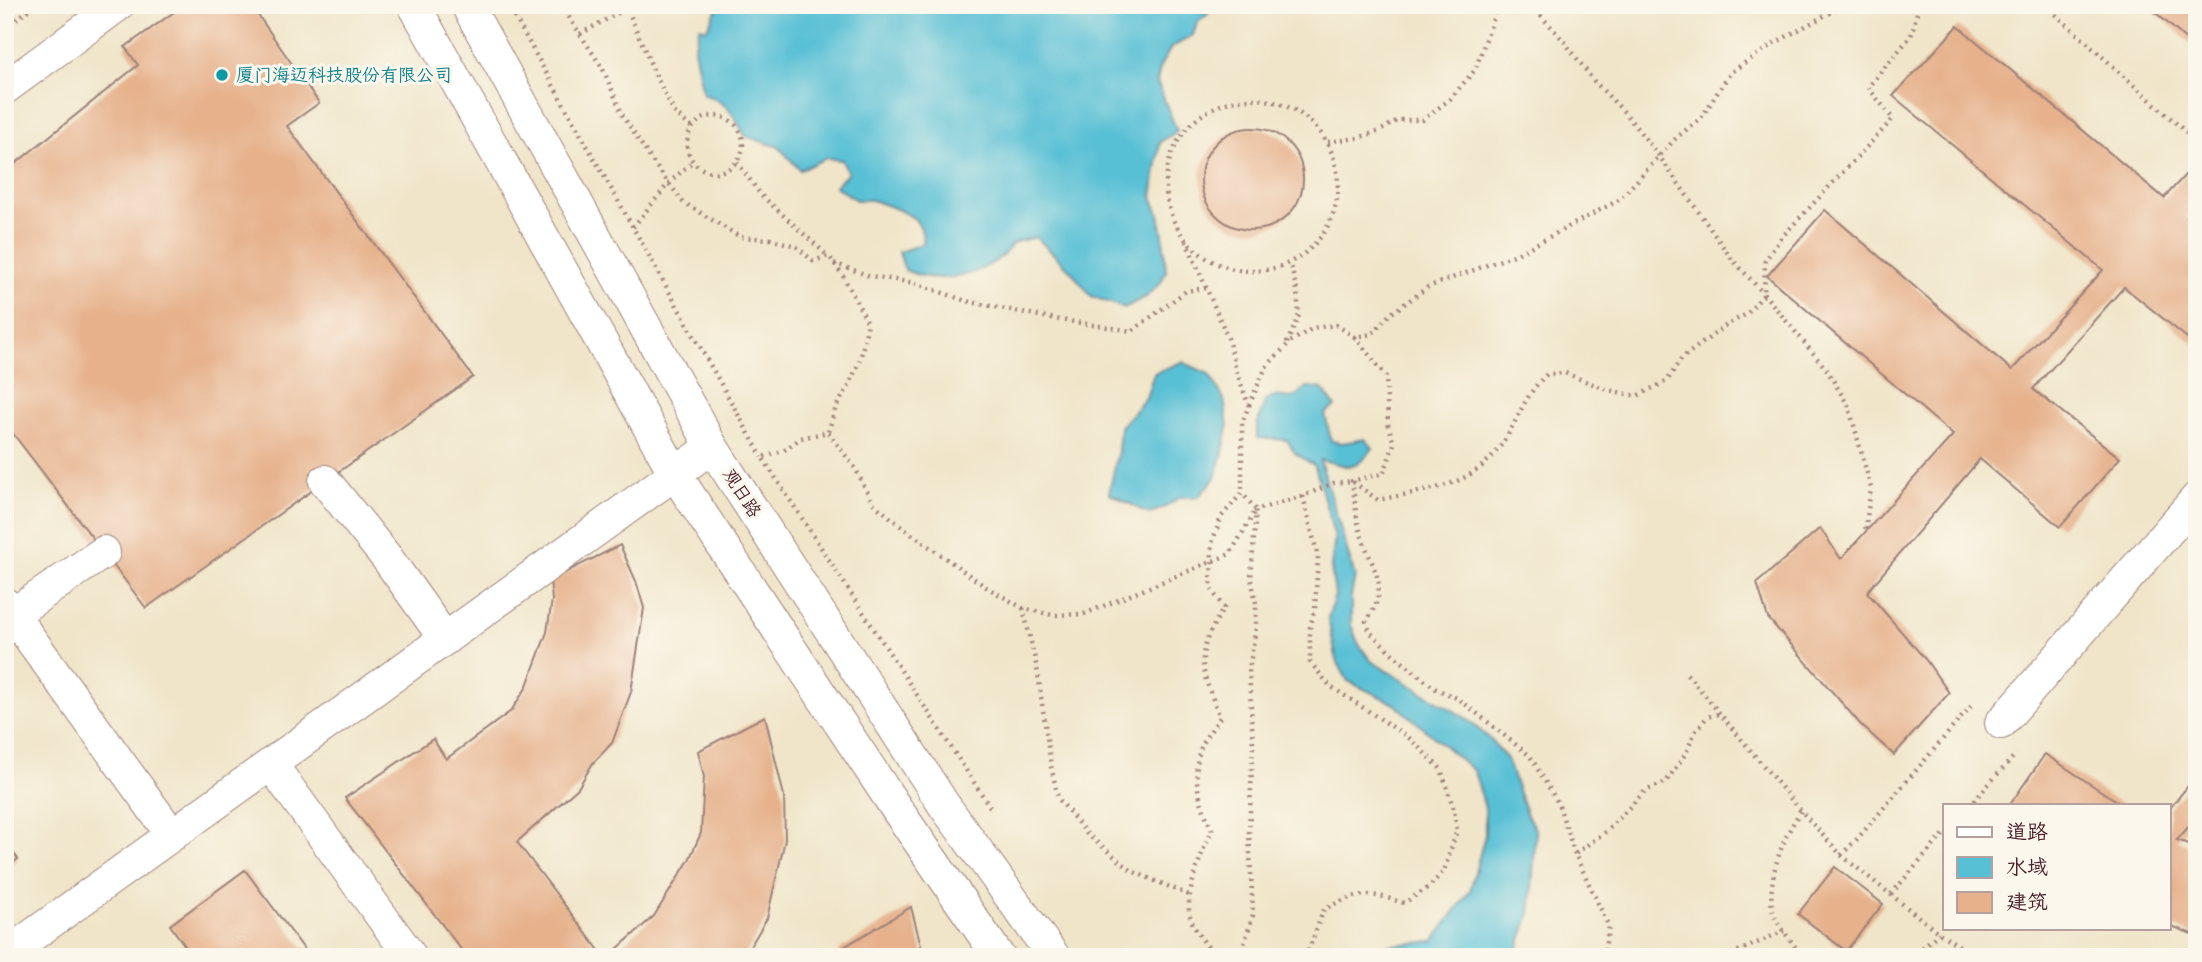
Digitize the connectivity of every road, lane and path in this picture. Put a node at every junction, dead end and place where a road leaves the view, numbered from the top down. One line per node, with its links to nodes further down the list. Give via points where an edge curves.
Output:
1 (35, 5): 13 (path)
2 (118, 5): 12 (street)
3 (414, 5): 36 (street)
4 (467, 5): 34 (street, 观日路)
5 (508, 5): 23 (path)
6 (561, 5): 14 (path)
7 (1498, 5): 17 (path, via 1475,70 1450,99 1423,120 1398,120 1380,131)
8 (1531, 5): 19 (path)
9 (1844, 5): 19 (path, via 1731,72 1701,118)
10 (1919, 5): 29 (path, via 1911,36 1868,88 1893,119 1780,239 1765,261)
11 (2045, 5): 18 (path)
12 (78, 16): 15 (street)
13 (5, 28)
14 (580, 34): 16 (path, via 627,8 674,111); 22 (path, via 603,69 623,116)
15 (10, 74)
16 (692, 128): 20 (path, via 687,146); 21 (path, via 713,116 730,121 742,137)
17 (1328, 142): 24 (path, via 1302,114 1277,102 1248,98 1219,104 1202,114 1177,141 1168,159 1165,192 1173,222); 27 (path, via 1338,171 1335,213 1320,240)
18 (2197, 142)
19 (1660, 156): 29 (path, via 1731,258); 30 (path, via 1619,200 1517,254 1428,287 1389,315 1372,334)
20 (693, 161): 21 (path, via 714,172); 22 (path)
21 (737, 162): 25 (path, via 761,195)
22 (669, 183): 23 (path); 25 (path, via 683,202 740,237 796,246 813,261)
23 (633, 227): 35 (path)
24 (1185, 241): 27 (path, via 1203,257 1232,270 1261,272); 28 (path)
25 (828, 256): 26 (path)
26 (833, 262): 28 (path, via 967,301 1132,331 1186,291); 33 (path, via 867,323 861,356)
27 (1290, 263): 31 (path, via 1299,316)
28 (1206, 288): 32 (path, via 1228,338)
29 (1764, 294): 38 (path, via 1747,314 1682,358 1667,381 1637,396 1565,373 1547,374 1488,463 1457,482 1378,500); 43 (path, via 1827,370 1849,408 1871,488)
30 (1355, 337): 31 (path, via 1336,326 1313,328); 38 (path, via 1386,376 1388,424 1394,444 1384,473)
31 (1285, 347): 32 (path, via 1266,367)
32 (1249, 406): 39 (path, via 1242,423)
33 (828, 432): 35 (path, via 801,438 783,451); 46 (path, via 855,468 873,503 986,587)
34 (712, 447): 36 (street); 67 (street, 观日路, via 944,805)
35 (762, 457): 55 (path)
36 (675, 474): 48 (street); 66 (street)
37 (326, 481): 48 (street)
38 (1352, 481): 40 (path); 58 (path, via 1362,539 1381,583 1377,606 1366,621 1370,632 1434,688 1459,699 1530,756 1558,803)
39 (1242, 493): 42 (path); 45 (path, via 1221,517 1212,543)
40 (1303, 496): 42 (path); 70 (path, via 1318,557 1310,662 1330,687 1408,737 1441,769 1457,830 1444,871 1429,887 1404,903 1377,894 1353,895 1324,909)
41 (2197, 498): 51 (street)
42 (1256, 510): 45 (path, via 1230,554); 69 (path, via 1251,578 1256,627 1249,670 1253,915)
43 (1865, 532)
44 (104, 552): 47 (street)
45 (1212, 562): 46 (path, via 1084,614 1052,615); 61 (path, via 1211,589 1224,608 1208,632 1201,662 1220,717 1202,745 1196,779 1212,830)
46 (1023, 608): 61 (path, via 1038,668 1058,798 1087,835 1132,871)
47 (9, 609): 56 (street)
48 (445, 639): 52 (street)
49 (1686, 674): 50 (path)
50 (1718, 714): 54 (path); 58 (path, via 1707,717 1695,732 1666,782 1645,791 1608,830)
51 (2001, 723): 53 (path, via 2024,744); 59 (path, via 1974,702)
52 (271, 764): 56 (street); 65 (street)
53 (1971, 804)
54 (1801, 811): 59 (path); 62 (path, via 1775,865 1772,909)
55 (996, 817)
56 (172, 835): 64 (street)
57 (1943, 835): 60 (path)
58 (1575, 854): 71 (path, via 1609,927)
59 (1841, 855): 60 (path)
60 (1891, 894): 63 (path)
61 (1191, 896): 68 (path, via 1189,914 1204,944)
62 (1784, 930): 72 (path); 73 (path)
63 (1939, 933): 74 (path); 75 (path)
64 (5, 955)
65 (411, 957)
66 (999, 957)
67 (1054, 957)
68 (1218, 957)
69 (1240, 957)
70 (1306, 957)
71 (1603, 957)
72 (1725, 957)
73 (1806, 957)
74 (1912, 957)
75 (1977, 957)

